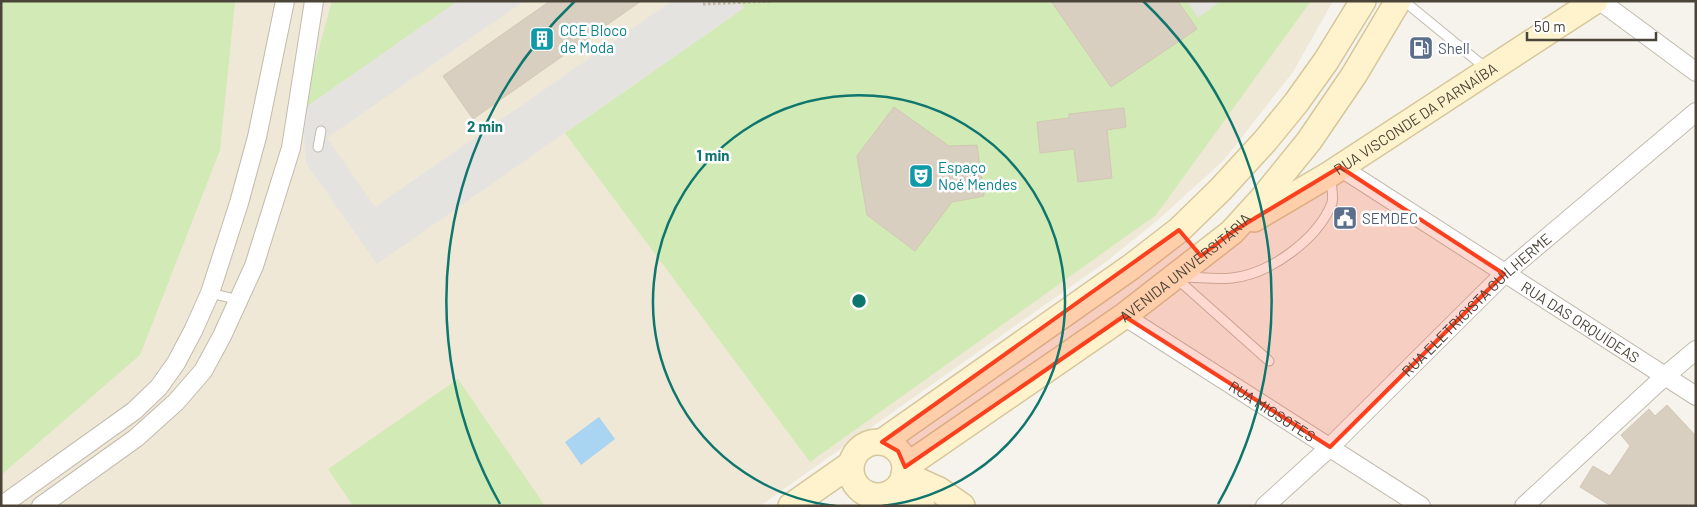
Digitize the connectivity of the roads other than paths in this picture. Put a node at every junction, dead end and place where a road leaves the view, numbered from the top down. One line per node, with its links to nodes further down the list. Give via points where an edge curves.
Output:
1 (285, 1): 19 (street, via 257,137)
2 (314, 1): 20 (street, via 291,148 254,266)
3 (1363, 1): 14 (main road, AVENIDA UNIVERSITÁRIA, via 1296,103 1221,189)
4 (1398, 1): 15 (main road, AVENIDA UNIVERSITÁRIA, via 1354,75 1309,141)
5 (1404, 1): 8 (lane)
6 (1595, 1): 8 (main road, RUA VISCONDE DA PARNAÍBA)
7 (1600, 1): 9 (street)
8 (1489, 70): 13 (main road, RUA VISCONDE DA PARNAÍBA)
9 (1696, 72)
10 (1696, 112): 17 (street, RUA ELETRICISTA GUILHERME)
11 (321, 131): 12 (lane)
12 (318, 147)
13 (1335, 170): 15 (main road, RUA VISCONDE DA PARNAÍBA); 17 (street, RUA DAS ORQUÍDEAS); 18 (lane, via 1333,201 1299,248 1264,270 1233,278)
14 (1179, 230): 16 (main road); 26 (main road, AVENIDA UNIVERSITÁRIA)
15 (1232, 232): 16 (main road, AVENIDA UNIVERSITÁRIA)
16 (1201, 256): 18 (main road, AVENIDA UNIVERSITÁRIA)
17 (1504, 274): 24 (street, RUA DAS ORQUÍDEAS); 27 (street, RUA ELETRICISTA GUILHERME)
18 (1175, 277): 21 (main road, AVENIDA UNIVERSITÁRIA); 23 (lane)
19 (210, 293): 20 (lane); 30 (street, via 176,364 159,386 134,411)
20 (239, 300): 31 (street, via 203,371 176,402 136,438)
21 (1124, 316): 27 (street, RUA MIOSOTES); 29 (main road, AVENIDA UNIVERSITÁRIA)
22 (1696, 350): 24 (street)
23 (1269, 361)
24 (1665, 376): 25 (street, RUA DAS ORQUÍDEAS); 37 (street)
25 (1696, 396)
26 (882, 442): 28 (main road, via 859,449); 29 (main road, via 898,451 903,458)
27 (1330, 448): 35 (street, RUA ELETRICISTA GUILHERME); 36 (street, RUA MIOSOTES)
28 (851, 464): 29 (main road, via 852,480 863,493); 32 (main road)
29 (886, 487): 33 (main road); 34 (main road, via 939,490)
30 (1, 506)
31 (41, 506)
32 (791, 506)
33 (922, 506)
34 (962, 506)
35 (1265, 506)
36 (1421, 506)
37 (1524, 506)

